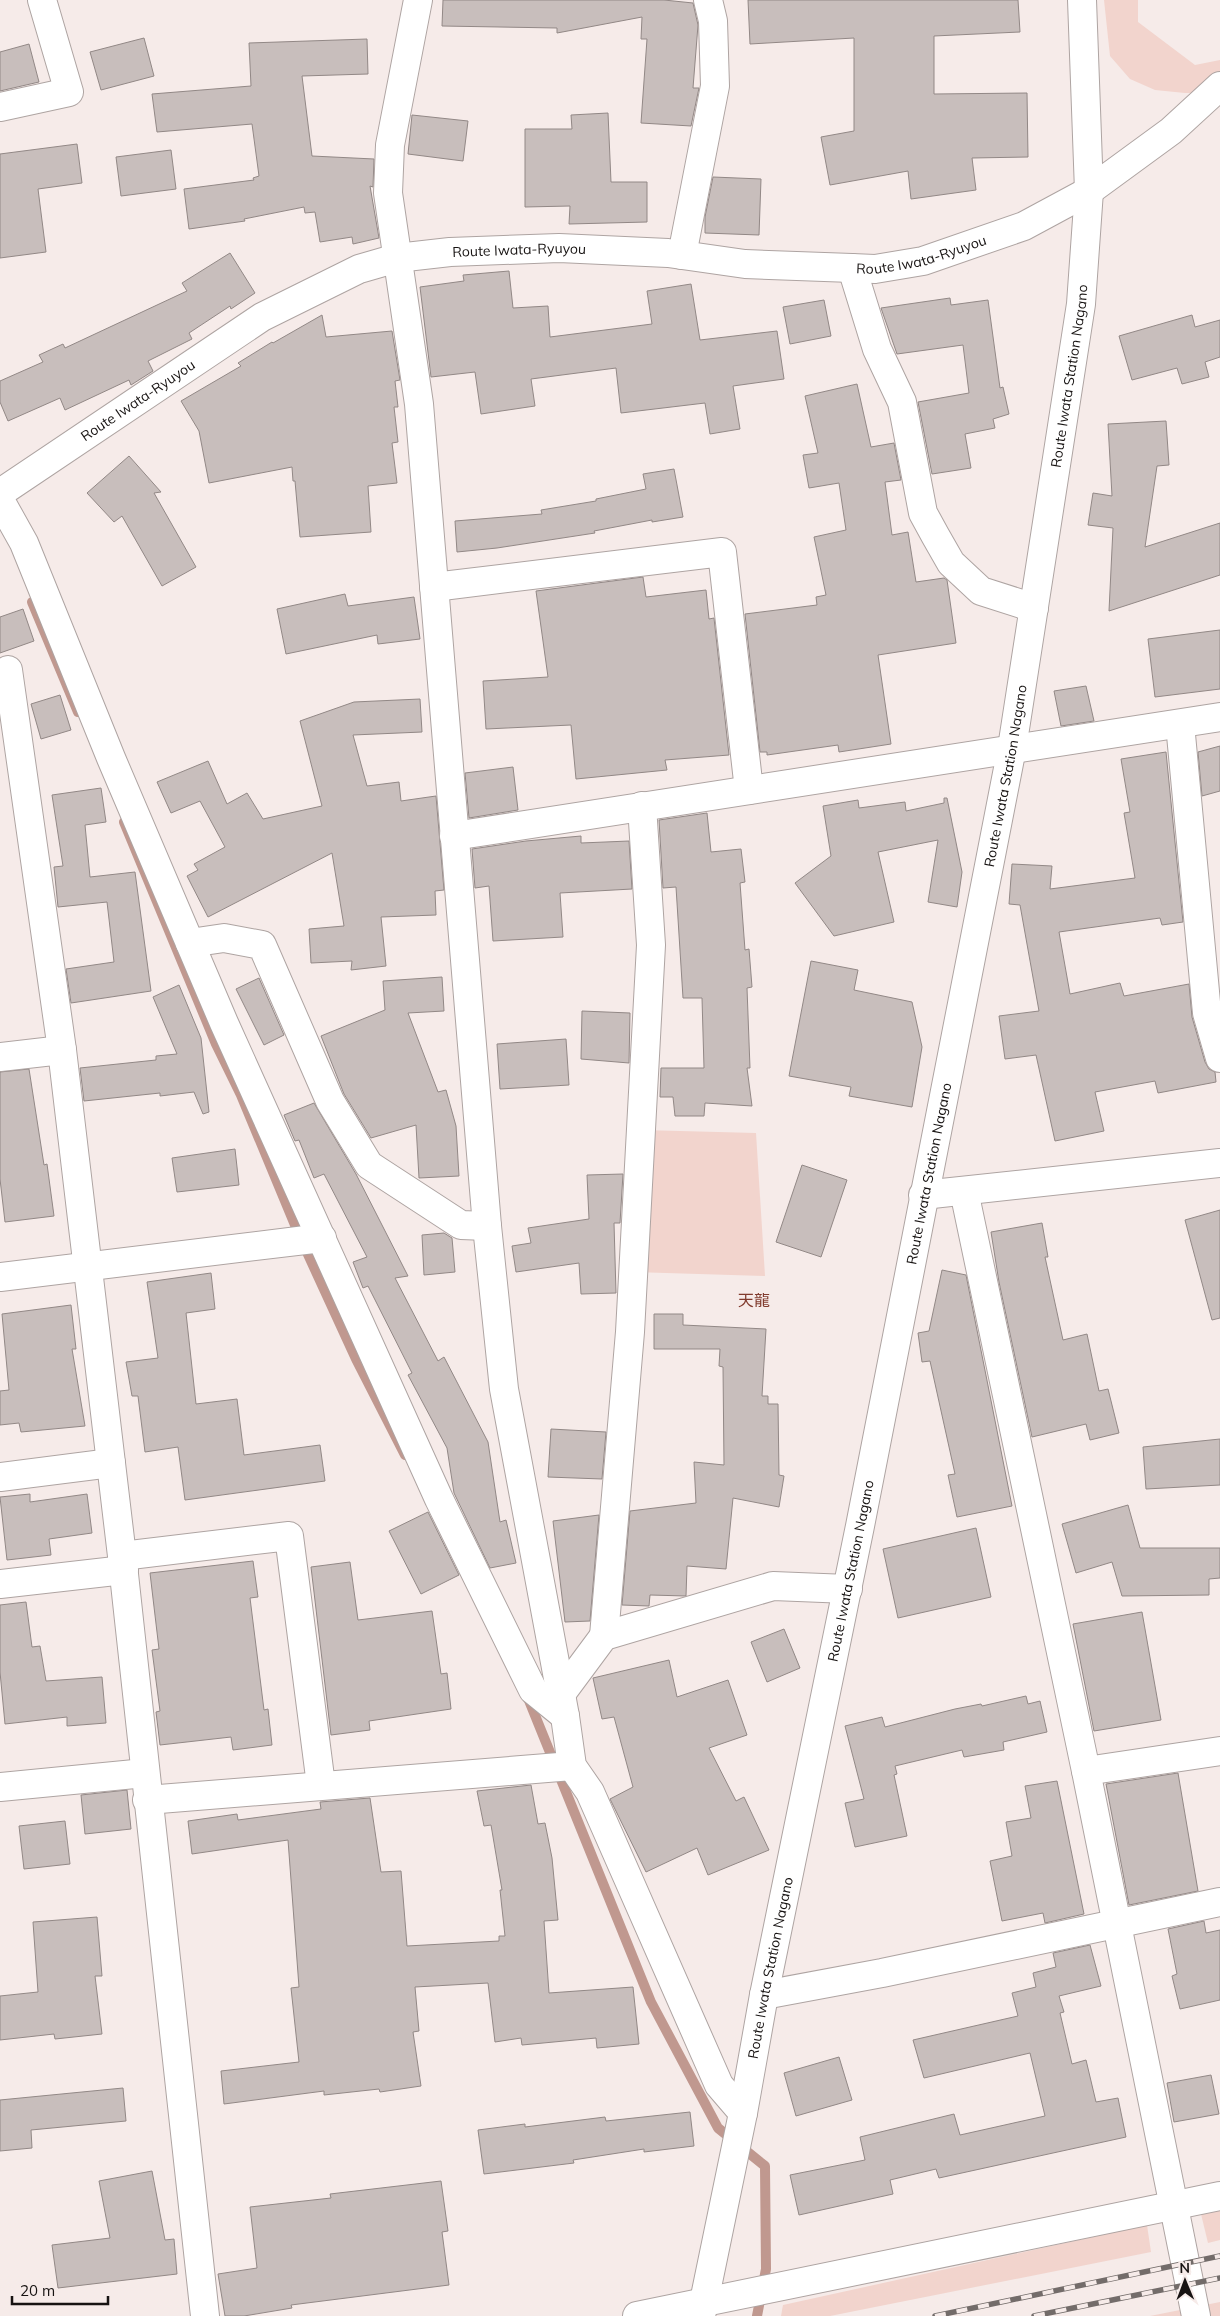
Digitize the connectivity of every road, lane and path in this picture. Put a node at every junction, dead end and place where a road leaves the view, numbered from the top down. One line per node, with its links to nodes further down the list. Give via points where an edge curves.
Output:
1 (42, 0): 6 (street, via 69,92)
2 (418, 0): 9 (street, via 390,145 388,193)
3 (708, 0): 8 (street, via 715,86)
4 (1082, 0): 7 (street, Route Iwata Station Nagano)
5 (1220, 86): 7 (street, via 1171,131)
6 (0, 106)
7 (1089, 191): 10 (street, Route Iwata-Ryuyou, via 1024,226 923,261 875,269); 14 (street, Route Iwata Station Nagano, via 1082,304)
8 (682, 255): 9 (street, Route Iwata-Ryuyou, via 559,248 450,252); 10 (street, Route Iwata-Ryuyou, via 745,264)
9 (396, 258): 11 (street, Route Iwata-Ryuyou, via 358,269 262,317); 13 (street, via 419,404)
10 (852, 268): 14 (street, via 877,349 902,402 923,513 951,562 981,591)
11 (0, 493)
12 (0, 500): 22 (street, via 24,543)
13 (434, 587): 19 (street, via 722,552); 21 (street)
14 (1034, 608): 18 (street, Route Iwata Station Nagano)
15 (8, 670): 23 (street)
16 (1220, 717): 17 (street)
17 (1180, 724): 18 (street); 25 (street, via 1207,1013)
18 (1012, 748): 19 (street); 28 (street, Route Iwata Station Nagano)
19 (749, 790): 20 (street)
20 (642, 806): 21 (street); 38 (street, via 652,945 630,1332)
21 (454, 836): 29 (street)
22 (190, 943): 29 (street, via 224,938 262,945 330,1101 369,1165 461,1225); 30 (street)
23 (62, 1050): 24 (street); 31 (street)
24 (0, 1057)
25 (1220, 1058)
26 (1220, 1163): 27 (street)
27 (964, 1191): 28 (street); 42 (street)
28 (923, 1195): 37 (street, Route Iwata Station Nagano)
29 (487, 1226): 39 (street, via 504,1389)
30 (322, 1238): 31 (street); 39 (street, via 439,1499 533,1690)
31 (87, 1268): 32 (street); 33 (street)
32 (0, 1277)
33 (111, 1463): 34 (street); 35 (street)
34 (0, 1477)
35 (123, 1563): 36 (street); 43 (street, via 290,1536); 44 (street)
36 (0, 1584)
37 (848, 1589): 38 (street, via 773,1586); 48 (street, Route Iwata Station Nagano)
38 (604, 1636): 39 (street)
39 (563, 1705): 41 (street)
40 (1220, 1751): 42 (street)
41 (572, 1766): 43 (street); 49 (street, via 590,1792 719,2085)
42 (1086, 1771): 47 (street)
43 (321, 1785): 44 (street)
44 (146, 1786): 45 (street); 53 (street)
45 (0, 1787)
46 (1220, 1902): 47 (street)
47 (1117, 1924): 48 (street); 51 (street)
48 (764, 1995): 49 (street, Route Iwata Station Nagano)
49 (743, 2113): 52 (street, Route Iwata Station Nagano)
50 (1220, 2196): 51 (street)
51 (1176, 2205): 52 (street); 55 (street)
52 (702, 2309): 54 (street)
53 (205, 2316)
54 (637, 2316)
55 (1196, 2316)

